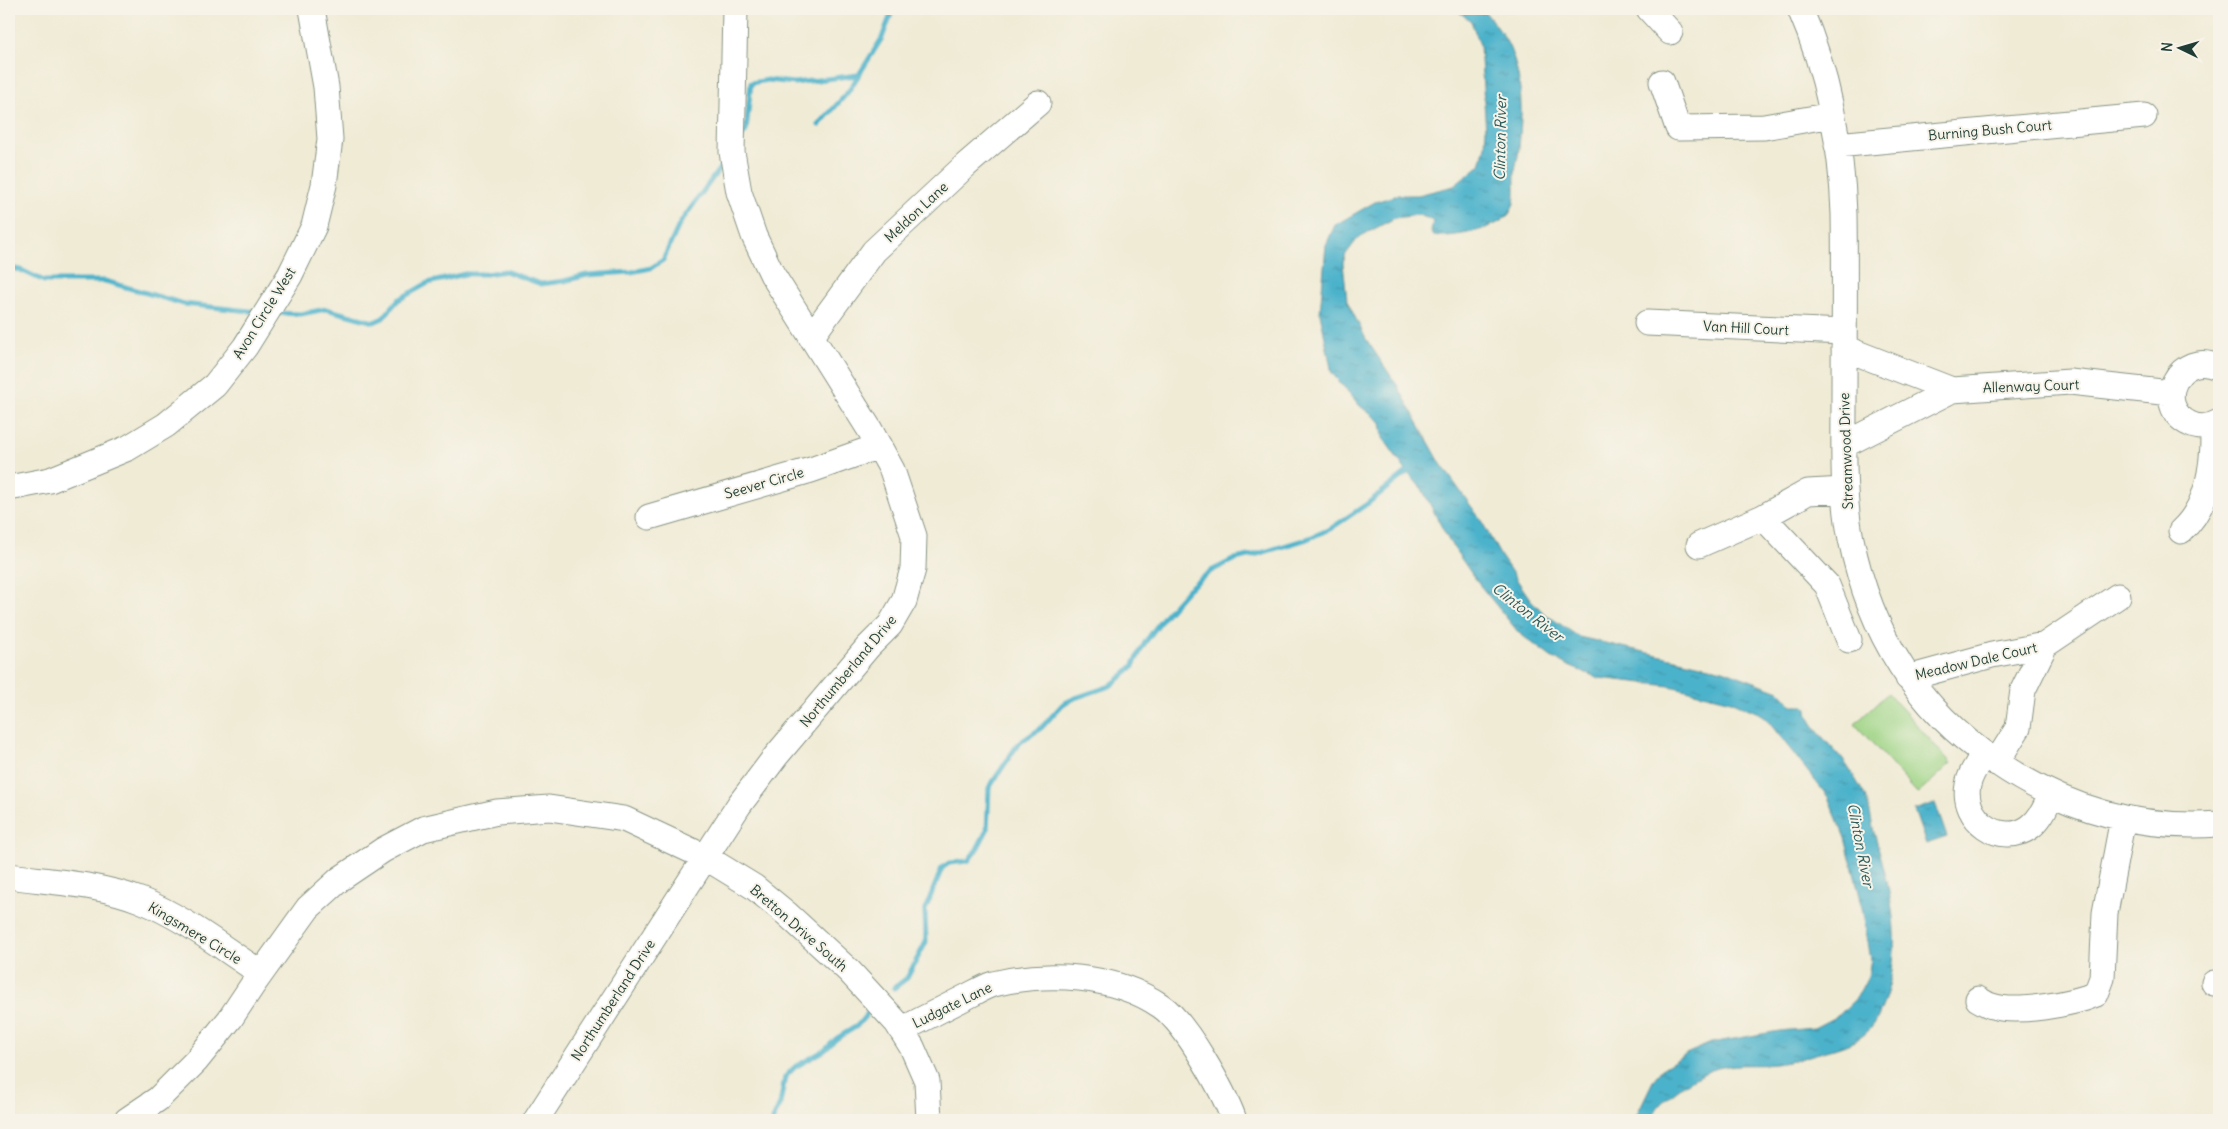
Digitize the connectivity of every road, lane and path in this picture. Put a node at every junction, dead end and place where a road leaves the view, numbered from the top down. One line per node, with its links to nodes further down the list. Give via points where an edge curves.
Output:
1 (312, 9): 20 (street, Avon Circle West, via 330,131 324,185 314,226 290,275 246,347 216,385 166,425 128,448 50,480)
2 (734, 9): 12 (street, Northumberland Drive, via 732,152 739,192 754,236 772,274)
3 (1649, 9): 5 (street)
4 (1800, 9): 8 (street, Streamwood Drive)
5 (1670, 32)
6 (1662, 82): 8 (street, via 1678,128 1764,127)
7 (1038, 103): 12 (street, Meldon Lane, via 874,251)
8 (1832, 115): 10 (street, Streamwood Drive)
9 (2144, 116): 10 (street, Burning Bush Court)
10 (1837, 144): 13 (street, Streamwood Drive, via 1844,211)
11 (1647, 324): 13 (street, Van Hill Court)
12 (810, 336): 19 (street, Northumberland Drive)
13 (1844, 340): 15 (street, Allenway Court); 18 (street, Streamwood Drive)
14 (2219, 368): 16 (street, via 2197,363 2187,367 2179,374)
15 (1952, 390): 16 (street, Allenway Court, via 2070,382); 18 (street, Allenway Court)
16 (2171, 393): 17 (street, via 2172,403 2183,421 2203,428)
17 (2216, 424): 24 (street, via 2211,473 2202,502)
18 (1844, 445): 21 (street, Streamwood Drive)
19 (879, 446): 22 (street, Seever Circle, via 810,470); 34 (street, Northumberland Drive, via 892,470 914,536 913,569 904,601 890,625 776,756)
20 (9, 488)
21 (1845, 490): 23 (street, via 1808,492); 29 (street, Streamwood Drive, via 1851,539 1866,595 1880,632)
22 (649, 517)
23 (1762, 517): 25 (street); 27 (street, via 1827,585)
24 (2181, 531)
25 (1699, 545)
26 (2118, 596): 28 (street, Meadow Dale Court)
27 (1849, 640)
28 (2044, 645): 29 (street, Meadow Dale Court, via 1992,655); 30 (street, Meadow Dale Court, via 2023,690 2018,728)
29 (1908, 678): 30 (street, Streamwood Drive, via 1954,732)
30 (1990, 759): 31 (street, Streamwood Drive); 31 (street, via 1968,785 1970,808 1982,826 2000,834 2016,833 2030,827 2042,814)
31 (2051, 795): 32 (street, Streamwood Drive, via 2096,812)
32 (2123, 818): 33 (street, Streamwood Drive, via 2196,826); 37 (street, via 2105,913 2102,978 2096,994 2053,1006 2019,1008 1992,1006)
33 (2219, 824)
34 (705, 857): 36 (street, Bretton Drive South, via 624,819 549,808 497,812 423,829 340,878 308,908); 38 (street, Bretton Drive South, via 754,888 787,914 849,971); 40 (street, Northumberland Drive)
35 (9, 876): 36 (street, Kingsmere Circle, via 90,887 140,900 179,919)
36 (261, 973): 39 (street, Bretton Drive South, via 196,1061 158,1099)
37 (1978, 998)
38 (901, 1030): 41 (street, Bretton Drive South, via 927,1081); 42 (street, Ludgate Lane, via 991,985 1039,976 1109,984 1136,992 1163,1007 1205,1060)
39 (126, 1120)
40 (536, 1120)
41 (929, 1120)
42 (1234, 1120)

